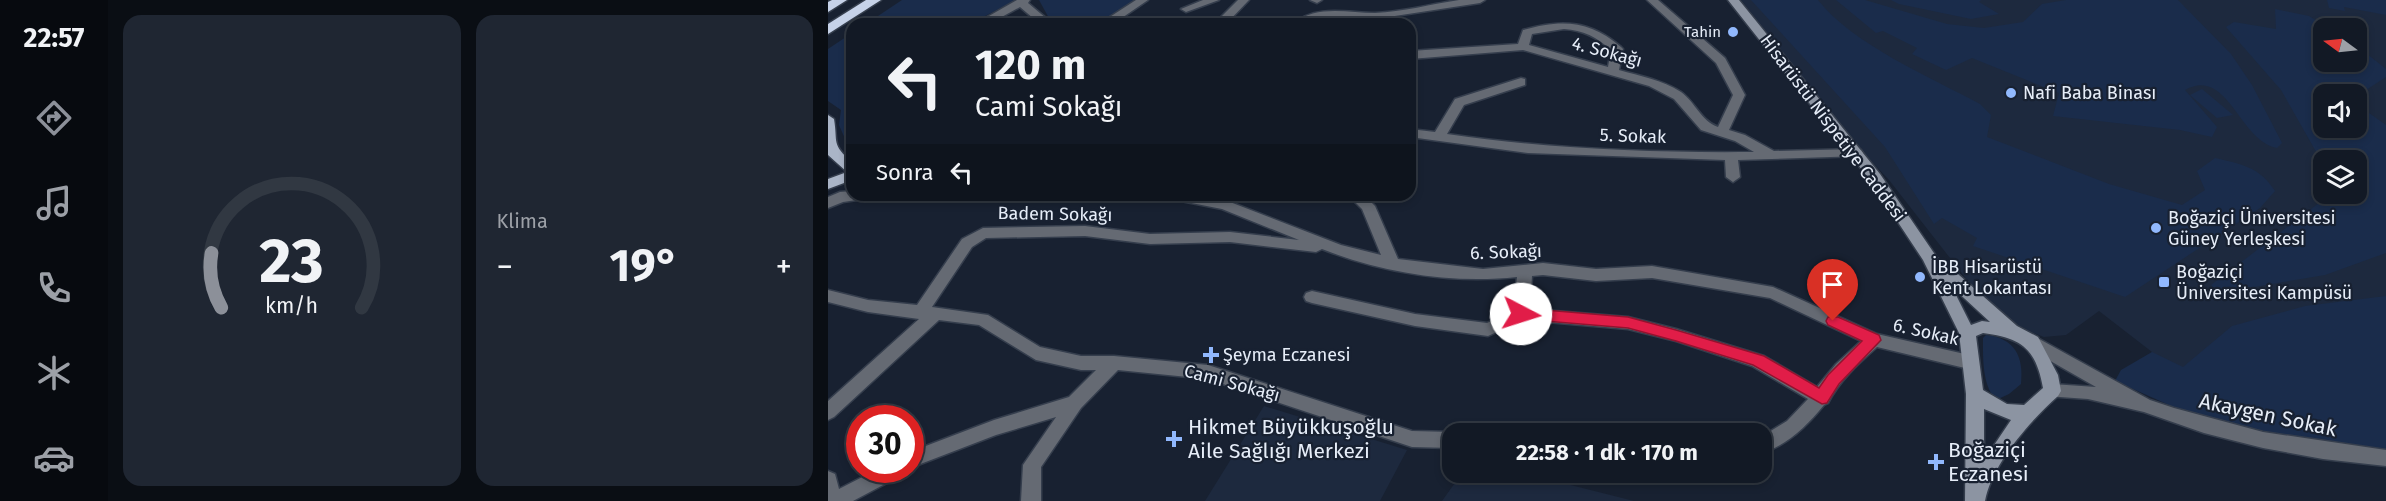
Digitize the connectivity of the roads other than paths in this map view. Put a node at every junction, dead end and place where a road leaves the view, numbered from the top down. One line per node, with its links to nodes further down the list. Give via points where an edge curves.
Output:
1 (842, 0): 11 (highway)
2 (875, 0): 14 (highway)
3 (1143, 0): 17 (street)
4 (1214, 0): 12 (street)
5 (1244, 0): 18 (street)
6 (1353, 0): 13 (street)
7 (1480, 0): 13 (street, via 1375,16)
8 (1652, 0): 27 (street, via 1721,61 1738,95)
9 (1733, 0): 31 (main road, Hisarüstü Nispetiye Caddesi)
10 (1024, 1): 15 (street); 16 (street)
11 (828, 8)
12 (1186, 9)
13 (1349, 13): 19 (street)
14 (847, 18)
15 (992, 18)
16 (1041, 18)
17 (1114, 18)
18 (1226, 18)
19 (1314, 18)
20 (846, 19): 21 (highway)
21 (828, 30)
22 (1522, 47): 23 (street, 4. Sokağı); 24 (street, 4. Sokağı); 24 (street, via 1527,32 1573,25 1601,34 1617,49)
23 (1416, 54)
24 (1613, 72): 27 (street, 4. Sokağı, via 1653,83 1678,96 1706,127)
25 (1521, 82): 29 (street, via 1459,102)
26 (828, 119): 30 (main road)
27 (1722, 132): 33 (street, 4. Sokağı)
28 (1416, 134): 29 (street, 5. Sokak)
29 (1439, 137): 32 (street, 5. Sokak, via 1526,149)
30 (829, 145): 34 (main road)
31 (1856, 153): 33 (street, 5. Sokak); 43 (main road, Hisarüstü Nispetiye Caddesi)
32 (1731, 156): 33 (street, 5. Sokak); 36 (street)
33 (1773, 157)
34 (846, 164)
35 (846, 177): 37 (main road)
36 (1733, 177)
37 (828, 184)
38 (846, 197): 41 (street)
39 (1205, 201): 42 (street, 6. Sokağı, via 1225,205)
40 (1362, 201): 44 (street, via 1368,206)
41 (828, 203)
42 (1336, 249): 44 (street, 6. Sokağı); 48 (street, Badem Sokağı, via 1230,237 1150,239 1085,231 983,232 967,243)
43 (1930, 258): 50 (main road, Hisarüstü Nispetiye Caddesi); 51 (main road, Hisarüstü Nispetiye Caddesi)
44 (1392, 264): 45 (street, 6. Sokağı, via 1483,275)
45 (1525, 271): 49 (street); 52 (street, 6. Sokağı, via 1544,269 1596,275 1652,272 1773,293)
46 (828, 297): 48 (street, Cami Sokağı)
47 (1312, 297): 49 (street, via 1414,320 1488,330)
48 (927, 314): 55 (street, Cami Sokağı, via 982,319 1036,354 1081,363); 61 (street, Badem Sokağı)
49 (1521, 314): 58 (street, via 1628,322 1758,361)
50 (2011, 331): 51 (main road, via 1982,327); 53 (main road, Hisarüstü Nispetiye Caddesi)
51 (1967, 333): 54 (main road, Hisarüstü Nispetiye Caddesi)
52 (1874, 340): 54 (street, 6. Sokak); 58 (street, via 1833,379)
53 (2032, 342): 56 (main road, via 2049,375); 59 (street)
54 (1969, 362): 57 (main road, Hisarüstü Nispetiye Caddesi)
55 (1114, 363): 60 (street); 63 (street, Cami Sokağı, via 1208,372 1412,439)
56 (2052, 392): 59 (street, via 2088,392); 62 (main road, Hisarüstü Nispetiye Caddesi)
57 (1976, 394): 62 (main road, via 2012,415); 69 (main road, Hisarüstü Nispetiye Caddesi)
58 (1822, 398): 64 (street)
59 (2144, 405): 66 (street, Akaygen Sokak, via 2198,425 2310,451)
60 (1071, 408): 65 (street, via 994,428); 71 (street, via 1032,465)
61 (828, 412)
62 (2025, 413): 69 (main road, Hisarüstü Nispetiye Caddesi, via 2001,445)
63 (1442, 440)
64 (1772, 442)
65 (924, 455)
66 (2386, 458)
67 (828, 480): 70 (street)
68 (867, 483): 70 (street)
69 (1979, 500)
70 (832, 501)
71 (1031, 501)

